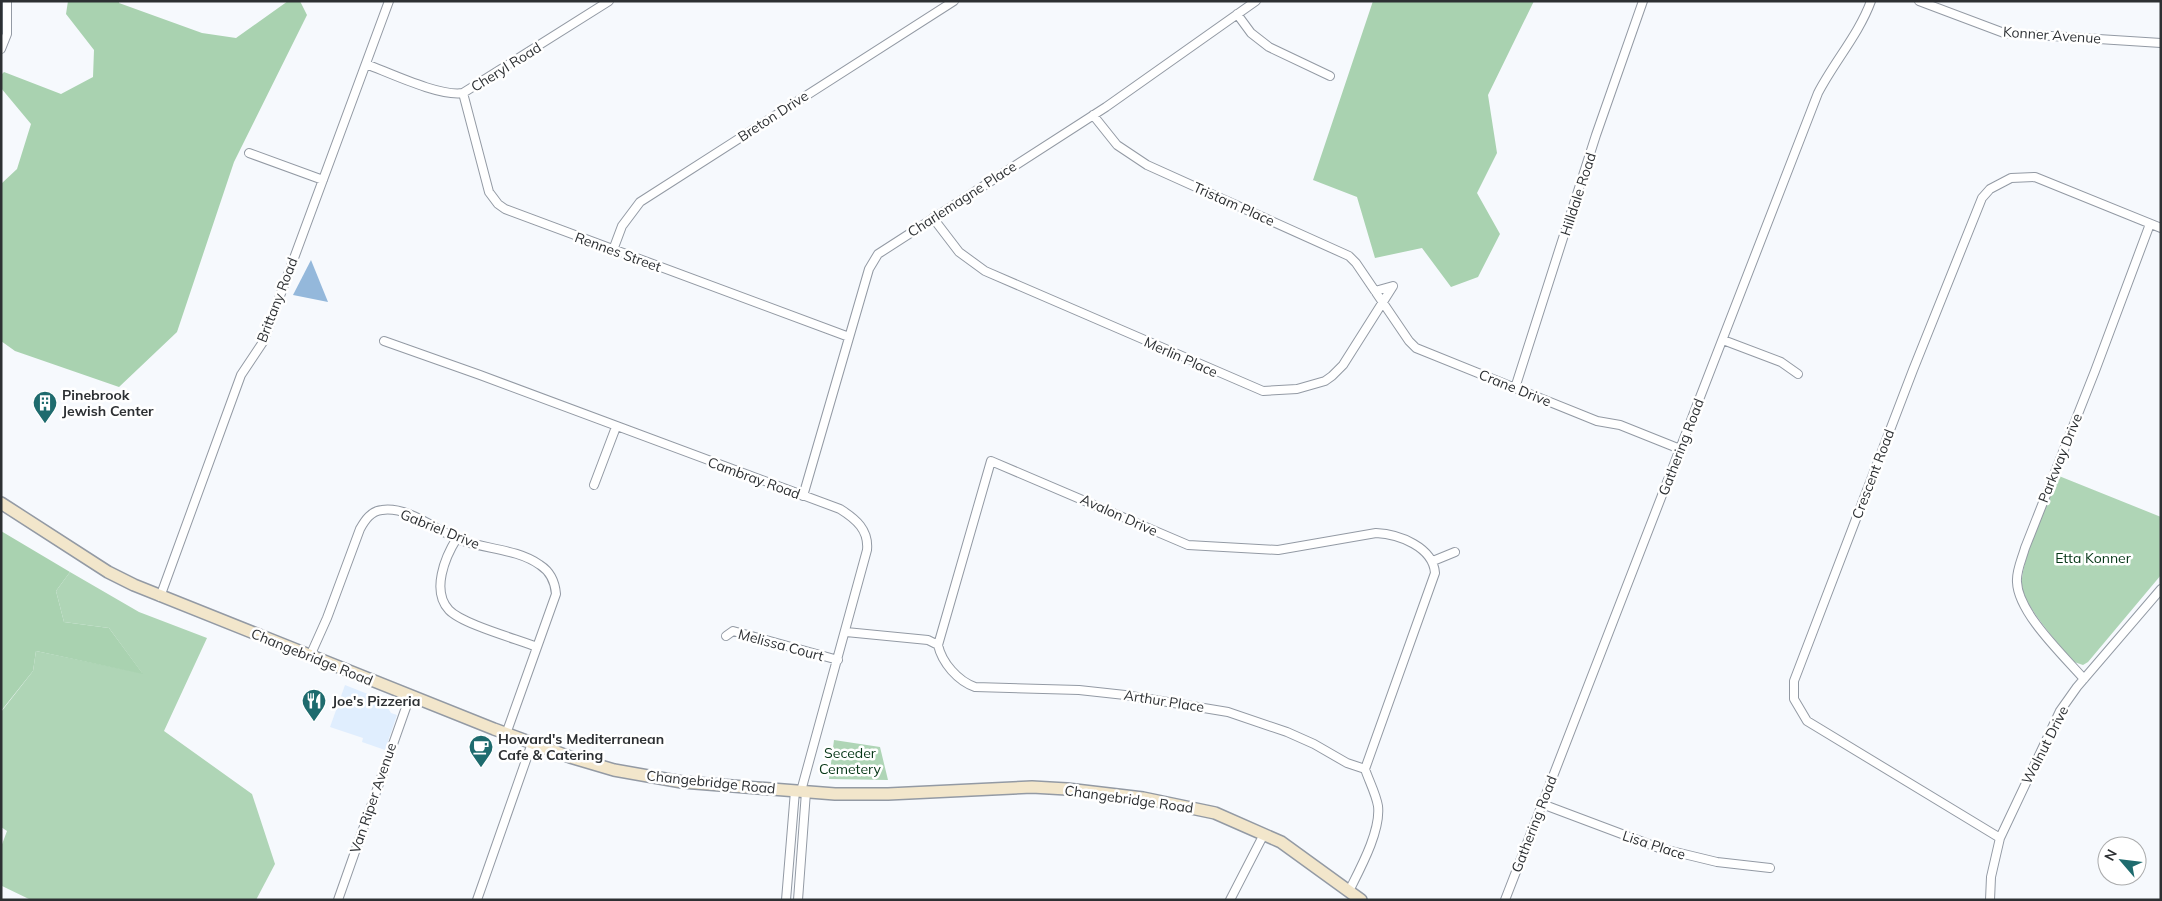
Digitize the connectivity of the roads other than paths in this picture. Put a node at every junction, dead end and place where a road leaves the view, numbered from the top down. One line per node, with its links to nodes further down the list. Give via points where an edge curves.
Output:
1 (7, 1): 12 (street, via 7,34)
2 (389, 1): 13 (street, Brittany Road)
3 (609, 1): 9 (street, Cheryl Road)
4 (954, 1): 22 (street, Breton Drive, via 640,202 622,226)
5 (1256, 1): 10 (street, Charlemagne Place)
6 (1643, 1): 29 (street, Hilldale Road)
7 (1871, 1): 26 (street, Gathering Road, via 1818,94)
8 (1919, 1): 11 (street, Konner Avenue, via 2004,34)
9 (600, 4): 15 (street, Cheryl Road)
10 (1237, 14): 14 (street, via 1251,33 1268,47); 16 (street, Charlemagne Place)
11 (2161, 42)
12 (1, 49)
13 (366, 64): 15 (street, Cheryl Road, via 445,93); 18 (street, Brittany Road)
14 (1330, 76)
15 (463, 93): 22 (street, Rennes Street, via 489,192 498,204)
16 (1093, 115): 19 (street, Charlemagne Place); 23 (street, Tristam Place, via 1118,146 1147,165 1349,256)
17 (249, 153): 18 (street)
18 (323, 180): 39 (street, Brittany Road, via 263,342 241,374)
19 (933, 218): 24 (street, Merlin Place, via 959,252 985,271 1263,391 1311,386 1332,376 1343,365); 25 (street, Charlemagne Place, via 878,254 869,269)
20 (2150, 224): 21 (street, Crescent Road); 46 (street, Parkway Drive, via 2017,575 2017,589 2026,608); 54 (street, Crescent Road, via 2035,177 2017,177 2000,182 1982,198 1794,681 1794,699 1808,721)
21 (2161, 228)
22 (613, 250): 25 (street, Rennes Street)
23 (1375, 291): 24 (street, Crane Drive); 24 (street, Merlin Place, via 1393,286)
24 (1383, 302): 29 (street, Crane Drive, via 1416,348)
25 (849, 337): 33 (street, Charlemagne Place)
26 (1723, 340): 28 (street, via 1781,362); 31 (street, Gathering Road)
27 (384, 341): 30 (street, Cambray Road)
28 (1798, 374)
29 (1514, 388): 31 (street, Crane Drive)
30 (616, 427): 32 (street); 33 (street, Cambray Road)
31 (1680, 449): 52 (street, Gathering Road)
32 (594, 485)
33 (804, 496): 40 (street, Cambray Road, via 850,515 865,533 867,550)
34 (1, 503): 39 (main road, Changebridge Road, via 108,572)
35 (457, 538): 43 (street, via 442,578 441,589 446,606 466,621); 43 (street, Gabriel Drive, via 529,559 552,577 556,594); 44 (street, Gabriel Drive, via 401,512 381,510 370,515 360,529)
36 (1455, 552): 37 (street)
37 (1433, 561): 42 (street, Avalon Drive, via 1426,552 1388,534 1278,550 1184,545 991,461); 50 (street, via 1435,579)
38 (2161, 589): 46 (street, Walnut Drive)
39 (160, 597): 44 (main road, Changebridge Road)
40 (846, 632): 42 (street, via 916,637); 45 (street, Cambray Road)
41 (726, 636): 45 (street, Melissa Court, via 733,631)
42 (938, 645): 50 (street, Arthur Place, via 955,674 975,687 1088,691 1228,712 1287,732)
43 (537, 647): 48 (street, Gabriel Drive)
44 (310, 656): 47 (main road, Changebridge Road)
45 (838, 660): 51 (street, Cambray Road)
46 (2084, 679): 54 (street, Walnut Drive, via 2060,710)
47 (410, 696): 48 (main road, Changebridge Road); 57 (street, Van Riper Avenue)
48 (506, 734): 49 (main road, Changebridge Road)
49 (532, 743): 51 (main road, Changebridge Road, via 614,770 682,782); 58 (street)
50 (1365, 769): 56 (street, via 1378,804 1377,821)
51 (801, 791): 53 (main road, Changebridge Road, via 864,794 994,788 1067,789 1195,808 1232,819); 59 (street); 60 (street)
52 (1542, 804): 55 (street, Lisa Place, via 1669,851 1717,862); 63 (street, Gathering Road)
53 (1264, 834): 56 (main road, Changebridge Road, via 1293,849); 61 (street)
54 (2000, 838): 64 (street, Walnut Drive, via 1991,877)
55 (1770, 868)
56 (1350, 891): 62 (main road, Changebridge Road)
57 (338, 900)
58 (477, 900)
59 (786, 900)
60 (798, 900)
61 (1230, 900)
62 (1361, 900)
63 (1505, 900)
64 (1990, 900)

